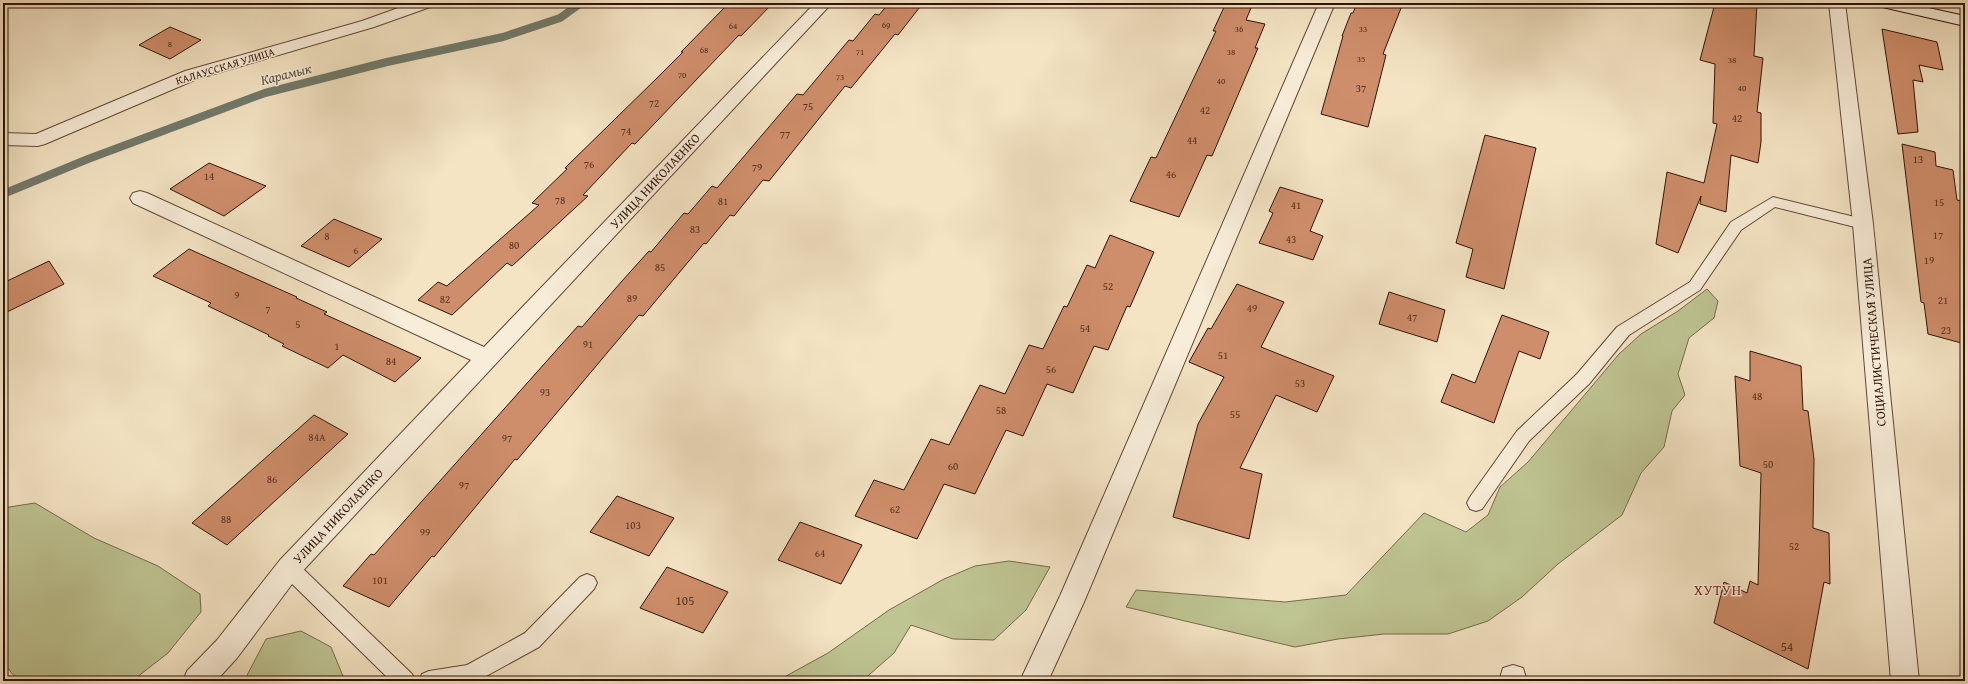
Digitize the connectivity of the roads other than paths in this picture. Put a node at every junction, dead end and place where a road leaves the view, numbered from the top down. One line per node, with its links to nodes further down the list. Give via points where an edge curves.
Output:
1 (427, 3): 7 (street, КАЛАУССКАЯ УЛИЦА, via 368,24 191,75 38,140)
2 (824, 3): 10 (street, УЛИЦА НИКОЛАЕНКО)
3 (1327, 3): 17 (street, via 1071,602)
4 (1837, 3): 9 (street, СОЦИАЛИСТИЧЕСКАЯ УЛИЦА)
5 (1884, 3): 6 (street)
6 (1965, 21)
7 (3, 139)
8 (140, 198): 10 (street)
9 (1863, 224): 11 (lane, via 1773,202 1736,226 1695,286 1623,331 1583,379 1523,436); 18 (street, СОЦИАЛИСТИЧЕСКАЯ УЛИЦА)
10 (487, 358): 12 (street, УЛИЦА НИКОЛАЕНКО)
11 (1476, 503)
12 (288, 568): 14 (street, УЛИЦА НИКОЛАЕНКО, via 227,649); 15 (lane)
13 (587, 583): 16 (lane, via 532,640 470,674)
14 (197, 681)
15 (405, 681)
16 (429, 681)
17 (1034, 681)
18 (1905, 681)

